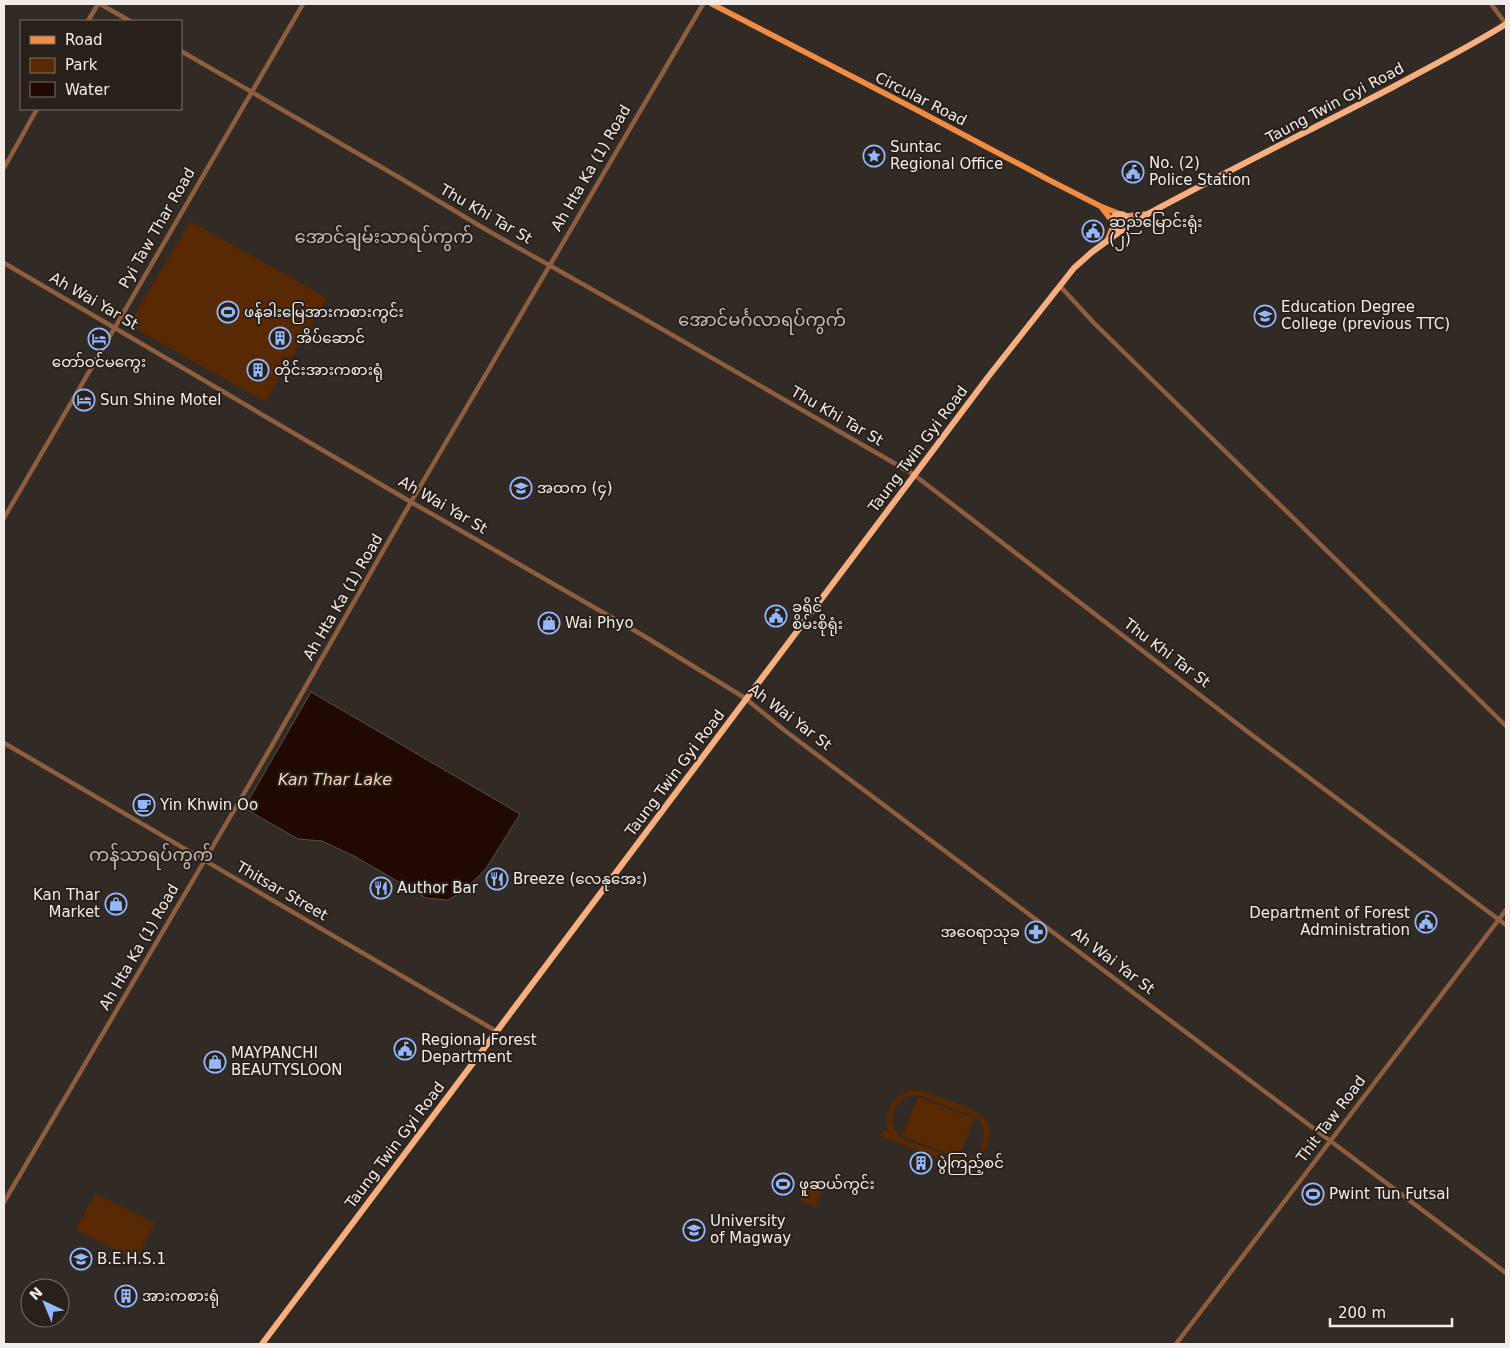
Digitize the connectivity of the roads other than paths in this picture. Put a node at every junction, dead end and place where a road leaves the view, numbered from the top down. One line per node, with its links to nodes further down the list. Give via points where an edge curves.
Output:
1 (99, 4): 6 (street); 7 (street)
2 (304, 4): 10 (street, Pyi Taw Thar Road)
3 (703, 4): 20 (street, Ah Hta Ka (1) Road)
4 (712, 4): 13 (main road, Circular Road)
5 (1491, 4): 8 (street)
6 (89, 20)
7 (128, 20)
8 (1506, 24): 14 (highway, Taung Twin Gyi Road, via 1468,47)
9 (182, 52): 10 (street, Thu Khi Tar St)
10 (251, 92): 20 (street, Thu Khi Tar St); 22 (street, Pyi Taw Thar Road)
11 (36, 110): 12 (street)
12 (4, 168)
13 (1100, 206): 15 (main road, Circular Road); 16 (main road)
14 (1147, 214): 15 (main road, Circular Road); 17 (highway, Taung Twin Gyi Road)
15 (1122, 215): 16 (highway, via 1116,215); 17 (highway, via 1128,219)
16 (1112, 223): 17 (highway, via 1118,230); 18 (main road)
17 (1124, 229): 18 (highway, Taung Twin Gyi Road)
18 (1107, 241): 21 (highway, Taung Twin Gyi Road, via 1074,268)
19 (4, 263): 22 (street, Ah Wai Yar St)
20 (549, 265): 23 (street, Thu Khi Tar St); 24 (street, Ah Hta Ka (1) Road)
21 (1060, 286): 23 (highway, Taung Twin Gyi Road); 27 (street, via 1094,324)
22 (114, 328): 24 (street, Ah Wai Yar St); 25 (street, Pyi Taw Thar Road)
23 (913, 474): 26 (highway, Taung Twin Gyi Road); 31 (street, Thu Khi Tar St)
24 (411, 502): 26 (street, Ah Wai Yar St); 29 (street, Ah Hta Ka (1) Road)
25 (4, 518)
26 (746, 698): 33 (highway, Taung Twin Gyi Road); 34 (street, Ah Wai Yar St, via 784,730)
27 (1506, 726)
28 (4, 743): 29 (street, Thitsar Street)
29 (204, 860): 33 (street, Thitsar Street); 35 (street, Ah Hta Ka (1) Road)
30 (1506, 910): 31 (street, Thit Taw Road)
31 (1499, 920): 32 (street, Thu Khi Tar St); 34 (street, Thit Taw Road)
32 (1506, 926)
33 (496, 1031): 37 (highway, Taung Twin Gyi Road)
34 (1331, 1140): 36 (street, Ah Wai Yar St); 38 (street, Thit Taw Road)
35 (4, 1202)
36 (1506, 1273)
37 (262, 1344)
38 (1176, 1344)

